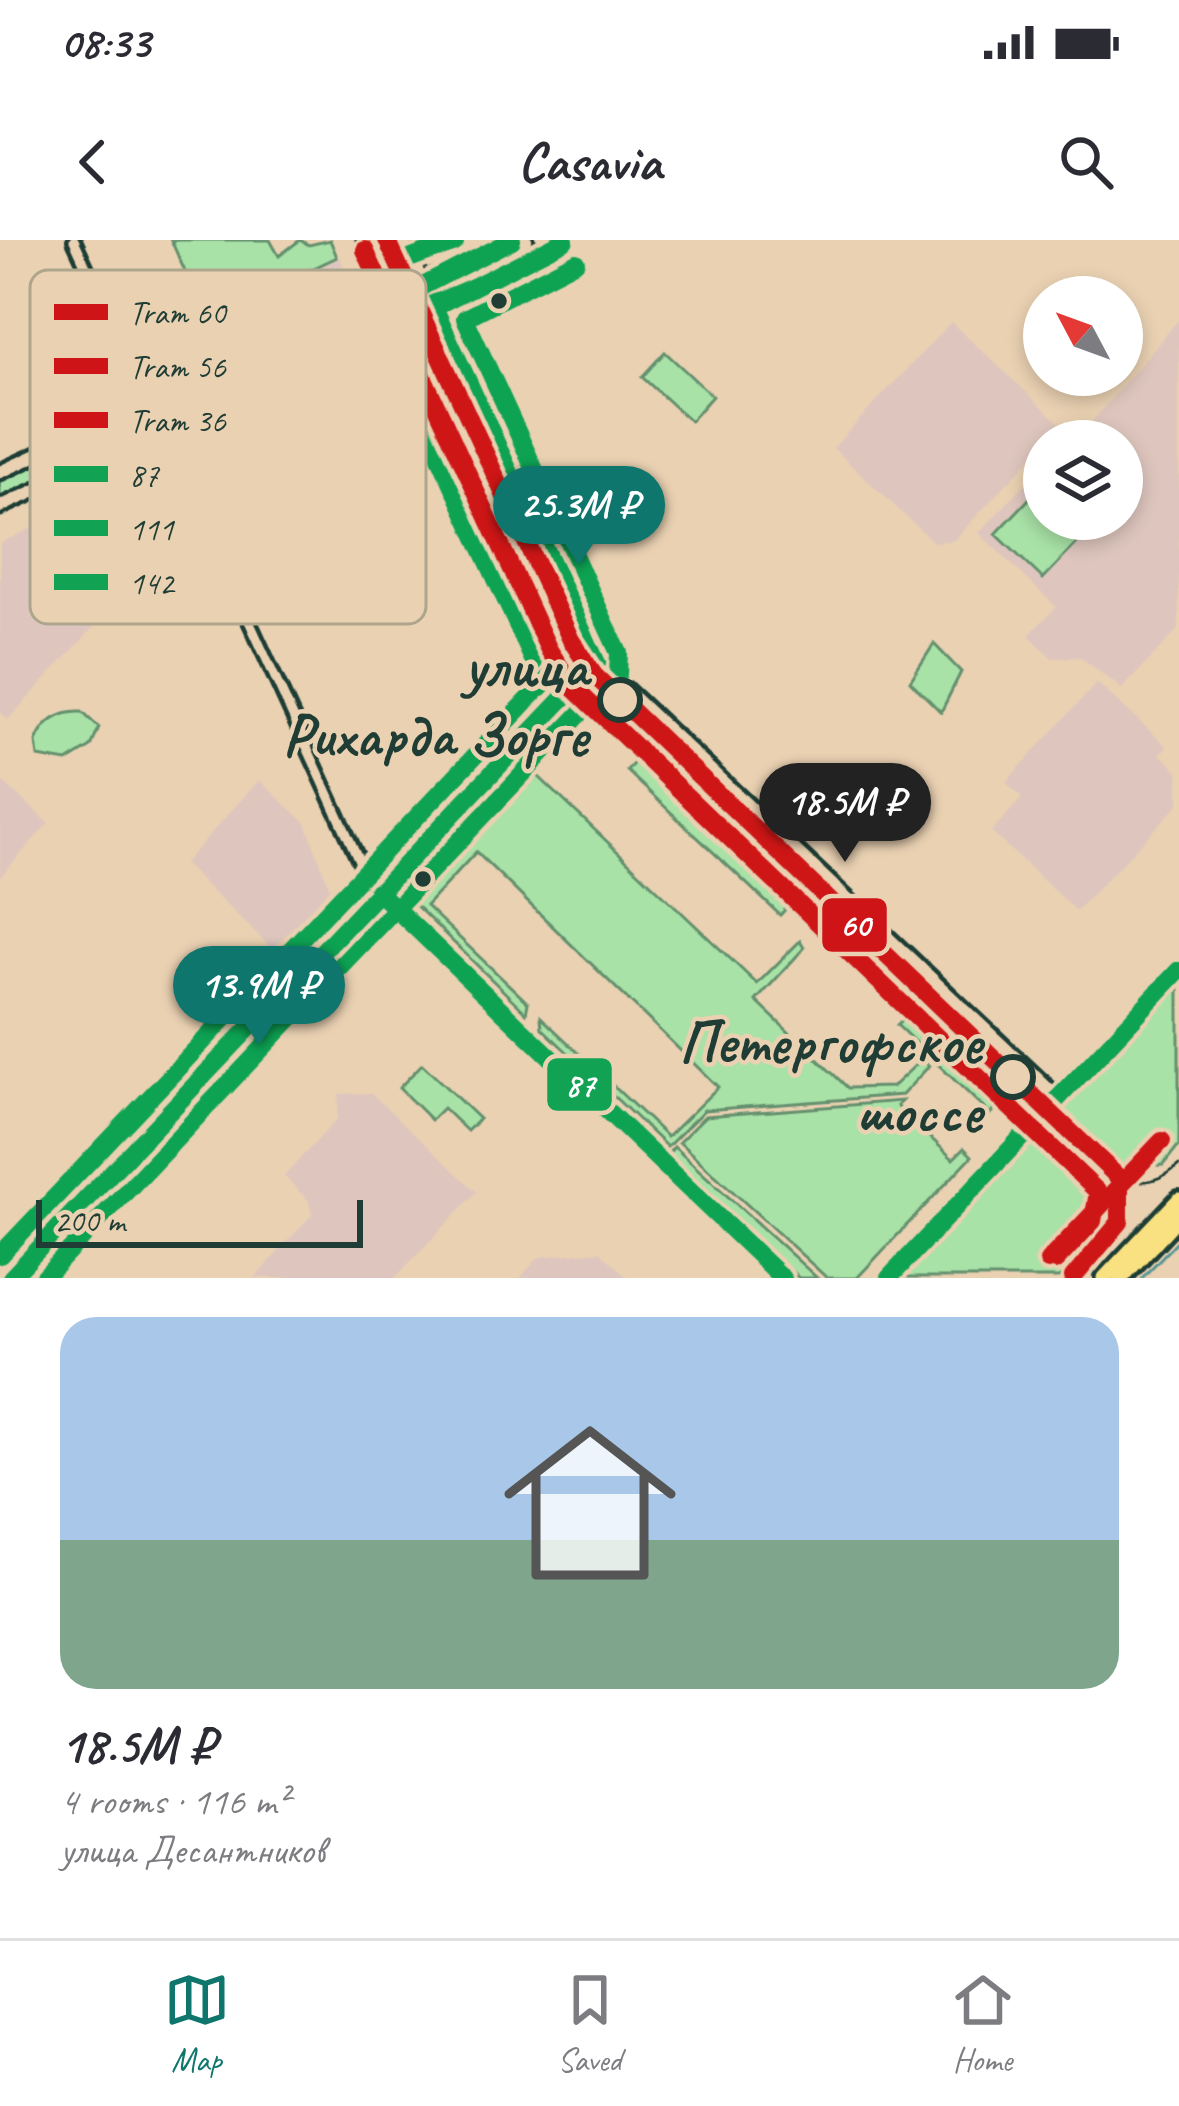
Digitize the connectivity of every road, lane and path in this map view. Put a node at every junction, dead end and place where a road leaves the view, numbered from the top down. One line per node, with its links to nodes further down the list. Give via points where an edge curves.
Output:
1 (74, 240): 6 (street)
2 (365, 240): 7 (street)
3 (403, 240): 8 (street)
4 (526, 240): 9 (street)
5 (565, 240): 11 (street)
6 (88, 270)
7 (379, 270)
8 (417, 270)
9 (426, 281)
10 (426, 289): 11 (street)
11 (434, 307): 12 (street); 19 (street)
12 (426, 311)
13 (426, 369): 20 (street)
14 (30, 458): 15 (street)
15 (0, 472)
16 (30, 493): 17 (street)
17 (0, 507)
18 (253, 624): 21 (street)
19 (597, 663): 20 (street); 23 (street)
20 (574, 684): 21 (street); 24 (street)
21 (377, 890): 27 (street); 28 (street)
22 (1179, 970): 23 (street)
23 (1058, 1098): 24 (street)
24 (1036, 1121): 29 (street)
25 (1179, 1200): 30 (main road)
26 (1179, 1216): 31 (main road)
27 (11, 1278)
28 (782, 1278)
29 (889, 1278)
30 (1105, 1278)
31 (1121, 1278)

